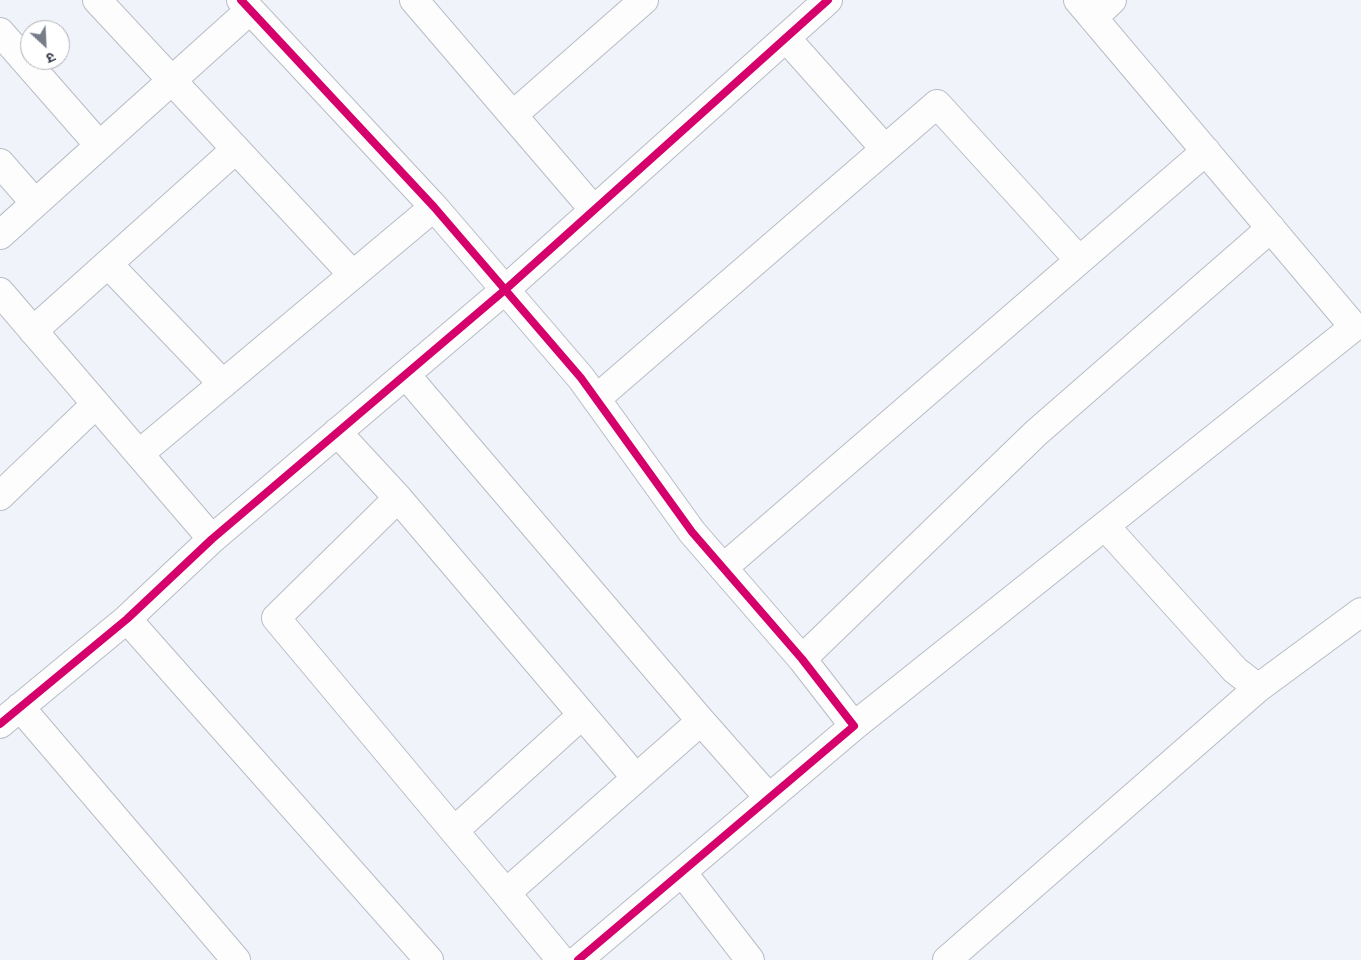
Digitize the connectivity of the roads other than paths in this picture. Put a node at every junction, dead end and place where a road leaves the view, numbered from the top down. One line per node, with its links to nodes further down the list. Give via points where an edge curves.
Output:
1 (97, 0): 9 (street)
2 (644, 0): 10 (street)
3 (828, 0): 8 (street)
4 (424, 3): 10 (street)
5 (245, 5): 9 (street); 17 (street)
6 (1094, 6): 14 (street)
7 (0, 32): 11 (street)
8 (786, 38): 13 (street); 18 (street)
9 (171, 80): 11 (street); 12 (street)
10 (513, 115): 18 (street)
11 (99, 146): 16 (street)
12 (236, 149): 22 (street); 23 (street)
13 (885, 149): 21 (street, via 937,104); 30 (street)
14 (1206, 151): 19 (street); 21 (street)
15 (0, 163): 16 (street)
16 (35, 203): 20 (street)
17 (434, 207): 23 (street); 24 (street)
18 (594, 210): 24 (street)
19 (1271, 228): 26 (street); 41 (street, via 1036,433)
20 (0, 236)
21 (1079, 260): 38 (street)
22 (108, 264): 27 (street); 29 (street)
23 (353, 275): 29 (street)
24 (506, 289): 28 (street); 30 (street)
25 (0, 292): 27 (street)
26 (1357, 328): 36 (street)
27 (33, 331): 31 (street)
28 (406, 375): 32 (street); 45 (street)
29 (223, 384): 33 (street)
30 (596, 399): 38 (street, via 692,532)
31 (96, 404): 33 (street); 34 (street)
32 (338, 432): 35 (street); 37 (street)
33 (139, 454): 37 (street)
34 (0, 496)
35 (398, 498): 44 (street); 50 (street, via 276,618)
36 (1105, 526): 42 (street, via 1235,670); 47 (street)
37 (212, 539): 40 (street)
38 (723, 568): 41 (street)
39 (1361, 612): 42 (street)
40 (127, 619): 43 (street); 54 (street)
41 (802, 659): 47 (street)
42 (1258, 688): 58 (street)
43 (20, 707): 46 (street); 53 (street)
44 (582, 715): 48 (street); 50 (street)
45 (701, 721): 48 (street); 49 (street)
46 (0, 724)
47 (854, 726): 49 (street)
48 (636, 778): 52 (street)
49 (769, 798): 51 (street)
50 (454, 831): 52 (street)
51 (682, 872): 56 (street); 57 (street)
52 (506, 893): 55 (street)
53 (236, 960)
54 (429, 960)
55 (562, 960)
56 (578, 960)
57 (750, 960)
58 (947, 960)

